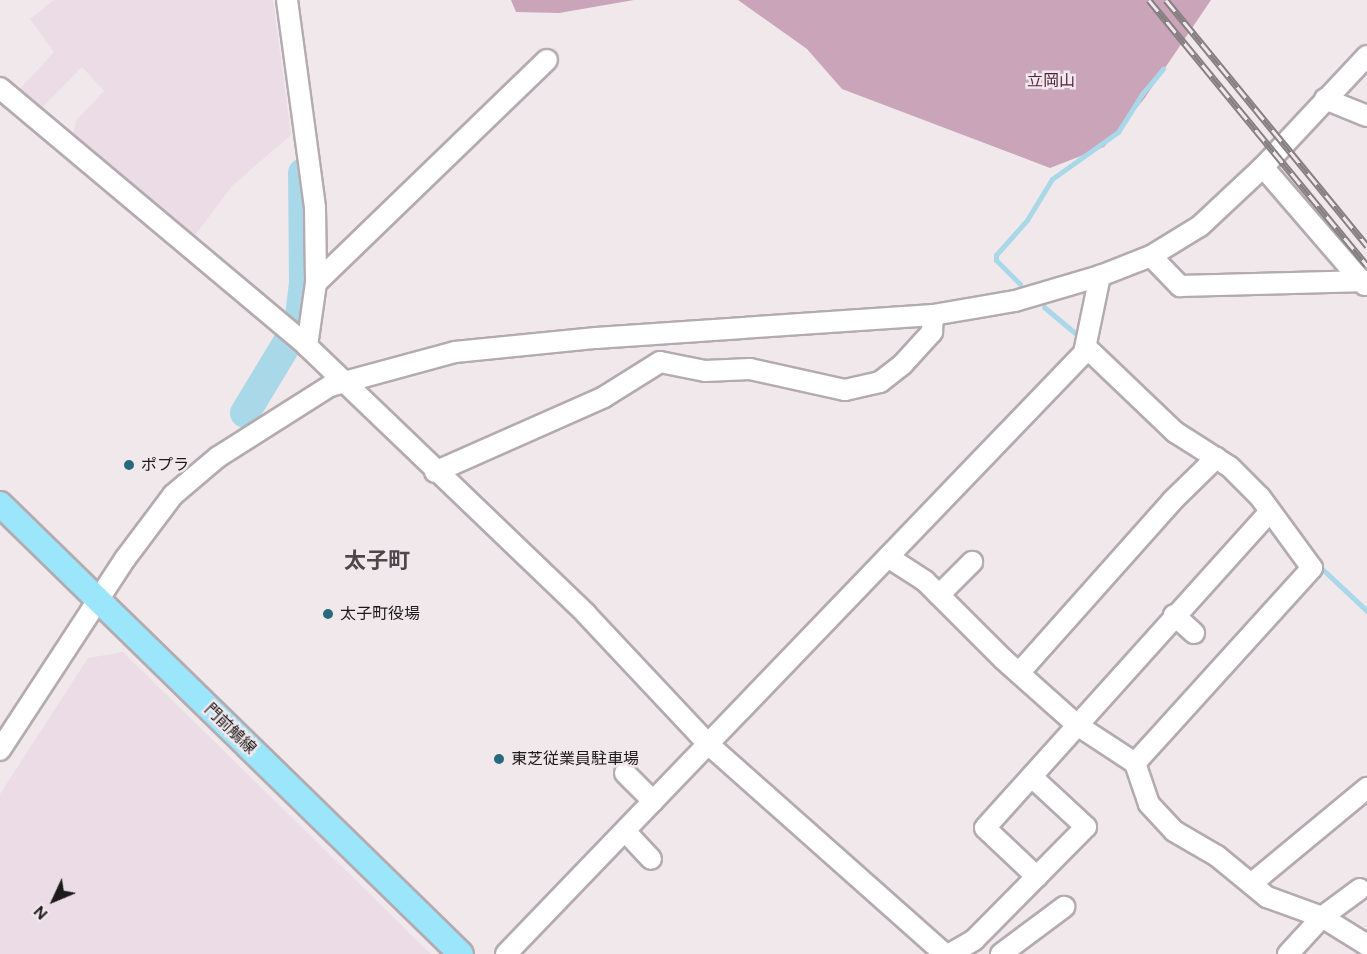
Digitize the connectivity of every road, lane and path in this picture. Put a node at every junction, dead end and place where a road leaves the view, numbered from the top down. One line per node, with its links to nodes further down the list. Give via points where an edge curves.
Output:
1 (287, 0): 10 (street, via 315,208)
2 (1367, 56): 5 (street)
3 (547, 60): 10 (street)
4 (0, 88): 13 (street)
5 (1325, 99): 6 (street); 7 (street)
6 (1367, 116)
7 (1263, 167): 8 (street, via 1200,226); 11 (street)
8 (1151, 256): 9 (street); 11 (street, via 1180,286)
9 (1100, 276): 12 (street, via 1015,301); 14 (street)
10 (316, 283): 13 (street)
11 (1365, 283)
12 (933, 315): 15 (street, via 736,327 467,351); 17 (street, via 932,332 880,382 845,390 750,369 705,371 660,362 604,397)
13 (298, 338): 15 (street)
14 (1088, 348): 16 (street, via 1175,432); 20 (street)
15 (343, 382): 17 (street); 23 (street, via 330,386 218,457 173,495 125,559)
16 (1216, 458): 19 (street, via 1230,467); 26 (street, via 1172,501)
17 (435, 472): 28 (street, via 586,614)
18 (0, 504): 23 (main road, 門前鵤線)
19 (1270, 512): 24 (street); 30 (street, via 1312,568)
20 (888, 557): 22 (street); 28 (street)
21 (972, 562): 22 (street)
22 (939, 594): 26 (street)
23 (99, 602): 29 (street); 43 (main road, 門前鵤線)
24 (1173, 615): 25 (street); 27 (street)
25 (1194, 633)
26 (1019, 673): 27 (street)
27 (1077, 725): 30 (street); 32 (street)
28 (707, 743): 34 (street); 45 (street)
29 (0, 750)
30 (1135, 763): 38 (street, via 1149,804 1174,831 1217,856)
31 (625, 773): 34 (street)
32 (1032, 777): 37 (street, via 985,828); 37 (street, via 1086,827)
33 (1367, 788): 38 (street)
34 (653, 801): 35 (street)
35 (625, 831): 36 (street); 44 (street)
36 (651, 859)
37 (1037, 877): 46 (street, via 974,940)
38 (1251, 885): 40 (street, via 1267,897)
39 (1360, 889): 40 (street)
40 (1322, 917): 42 (street); 48 (street)
41 (1059, 918): 47 (street)
42 (1367, 945)
43 (461, 954)
44 (507, 954)
45 (945, 954)
46 (950, 954)
47 (1001, 954)
48 (1288, 954)

